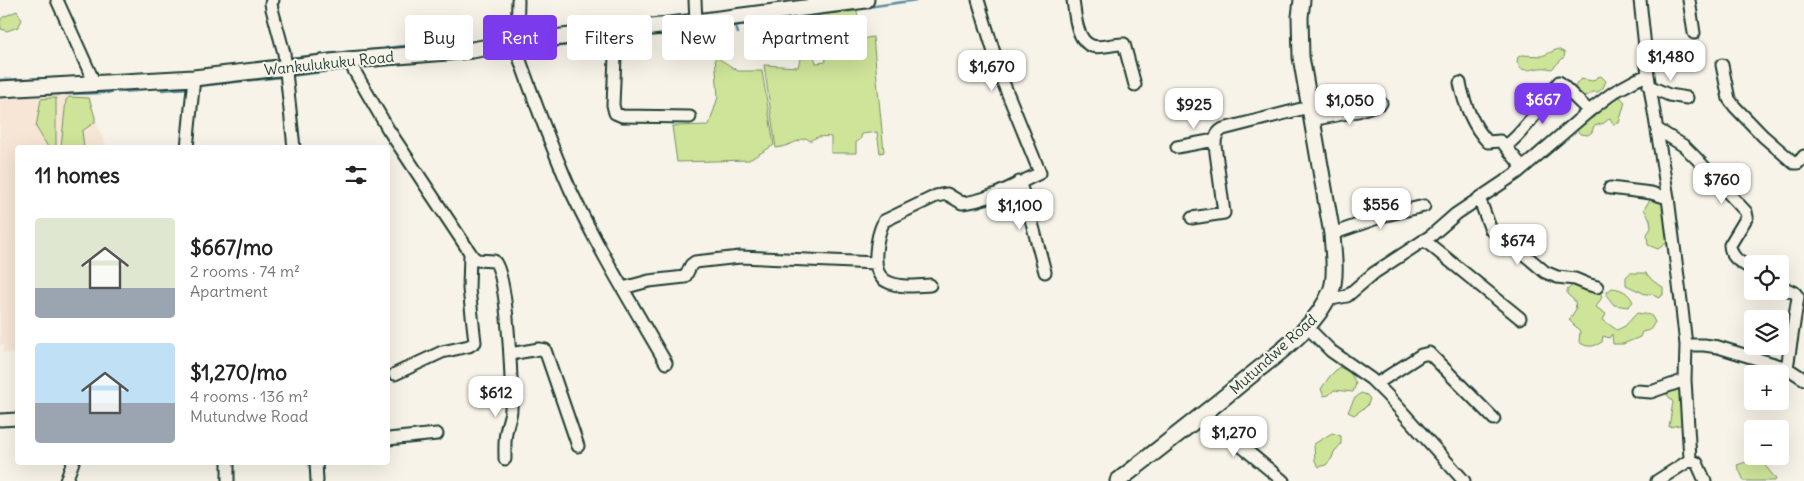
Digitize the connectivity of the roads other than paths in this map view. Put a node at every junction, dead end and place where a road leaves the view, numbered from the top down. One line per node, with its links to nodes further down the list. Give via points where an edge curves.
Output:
1 (57, 0): 24 (street)
2 (518, 0): 11 (street)
3 (695, 0): 12 (street)
4 (858, 0): 13 (main road, Wankulukuku Road)
5 (978, 0): 40 (street, via 1002,82 1040,173)
6 (1073, 0): 25 (street, via 1084,40 1092,46 1124,44)
7 (1302, 0): 30 (main road, Mutundwe Road, via 1301,57)
8 (1640, 0): 22 (street)
9 (1689, 0): 14 (street)
10 (271, 1): 20 (street)
11 (517, 15)
12 (696, 15)
13 (734, 17)
14 (1694, 33)
15 (483, 48): 16 (main road, Wankulukuku Road)
16 (348, 60): 20 (main road, Wankulukuku Road); 48 (street, via 388,129)
17 (521, 60): 54 (street, via 570,189)
18 (615, 60): 31 (street, via 615,113 622,116)
19 (1722, 65): 38 (street, via 1729,99 1735,107 1794,163)
20 (286, 67): 21 (main road, Wankulukuku Road); 35 (street)
21 (194, 78): 24 (main road, Wankulukuku Road); 34 (street)
22 (1649, 80): 27 (street, via 1669,95); 29 (street, via 1636,80); 32 (street)
23 (1460, 83): 36 (street, via 1482,135 1487,141 1501,141)
24 (95, 84): 26 (main road, Wankulukuku Road)
25 (1135, 85)
26 (0, 89)
27 (1687, 98)
28 (1381, 103): 30 (street, via 1358,111)
29 (1589, 111): 36 (street, via 1559,82 1536,114); 39 (street)
30 (1310, 113): 33 (street, via 1222,129); 46 (main road, Mutundwe Road)
31 (690, 118)
32 (1657, 129): 43 (street); 50 (street, via 1684,146 1746,212 1747,217 1730,245 1736,259)
33 (1215, 140): 37 (street); 45 (street, via 1224,212)
34 (187, 145)
35 (294, 145)
36 (1506, 146): 39 (street)
37 (1177, 148)
38 (1804, 156)
39 (1523, 168): 42 (street)
40 (1019, 182): 49 (street, via 966,202 958,201 950,194 936,196 887,220 878,238); 51 (street)
41 (1610, 188): 43 (street)
42 (1479, 198): 47 (street); 53 (street, via 1491,230 1545,272 1557,278 1575,279)
43 (1668, 198): 59 (street)
44 (1424, 206): 46 (street)
45 (1192, 218)
46 (1332, 234): 56 (main road, Mutundwe Road, via 1334,262 1331,290)
47 (1424, 240): 56 (street, via 1374,273 1347,296); 57 (street)
48 (470, 253): 60 (street, via 476,260 492,260 499,266); 65 (street, via 469,290 475,342 442,352)
49 (876, 263): 52 (street, via 886,281 911,286); 54 (street, via 740,257 698,262 691,265 685,277)
50 (1744, 264)
51 (1045, 272)
52 (930, 285)
53 (1598, 287)
54 (623, 288): 61 (street)
55 (1789, 290): 63 (street, via 1798,297)
56 (1326, 300): 58 (main road, Mutundwe Road)
57 (1520, 318)
58 (1308, 327): 68 (street, via 1331,351); 70 (main road, Mutundwe Road)
59 (1686, 345): 62 (street, via 1718,347); 67 (street)
60 (510, 354): 76 (street, via 545,350); 77 (street, via 511,407)
61 (666, 363)
62 (1777, 365)
63 (1787, 365)
64 (1789, 369): 66 (street)
65 (394, 374)
66 (1804, 379)
67 (1685, 380): 69 (street, via 1652,392); 78 (street)
68 (1376, 384): 73 (street, via 1429,353); 87 (street)
69 (1637, 390)
70 (1203, 414): 85 (main road, Mutundwe Road); 86 (street)
71 (15, 419): 72 (street)
72 (0, 420)
73 (1494, 420)
74 (438, 434): 75 (street)
75 (390, 439)
76 (578, 446)
77 (505, 459)
78 (1690, 460): 88 (street); 89 (street, via 1696,463)
79 (72, 465): 82 (street)
80 (228, 465): 83 (street)
81 (316, 465): 84 (street)
82 (66, 481)
83 (228, 481)
84 (317, 481)
85 (1118, 481)
86 (1283, 481)
87 (1464, 481)
88 (1657, 481)
89 (1705, 481)

